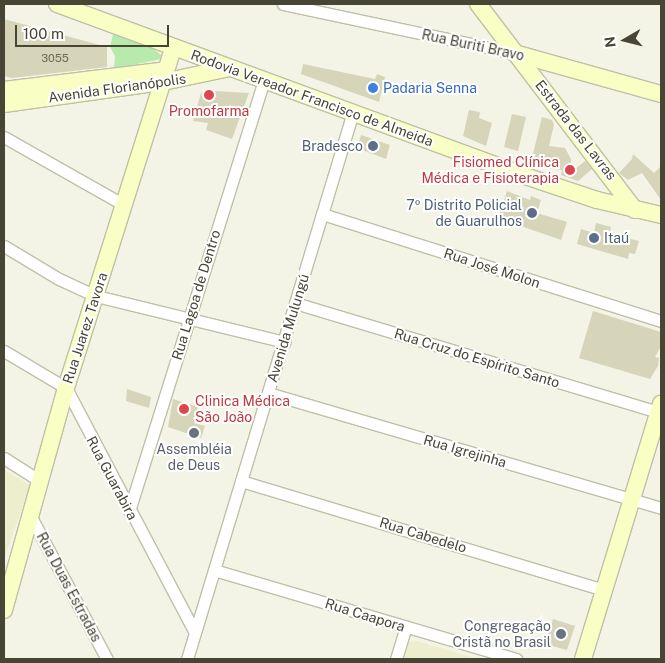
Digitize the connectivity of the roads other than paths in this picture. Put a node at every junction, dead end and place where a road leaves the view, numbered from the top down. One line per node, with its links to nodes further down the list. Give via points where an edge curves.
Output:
1 (57, 4): 4 (main road, Rodovia Vereador Francisco de Almeida)
2 (283, 4): 5 (street, Rua Buriti Bravo)
3 (478, 4): 5 (main road, Estrada das Lavras)
4 (173, 48): 6 (main road, Rodovia Vereador Francisco de Almeida); 8 (main road, Rua Juarez Tavora)
5 (514, 53): 7 (main road, Rua Buriti Bravo); 10 (main road, Estrada das Lavras)
6 (229, 68): 8 (main road, Avenida Florianópolis); 9 (main road, Rodovia Vereador Francisco de Almeida)
7 (568, 68): 10 (main road, via 550,74); 12 (main road, Rua Buriti Bravo)
8 (165, 76): 11 (main road, Avenida Florianópolis); 13 (main road, Avenida Florianópolis); 18 (main road, Rua Juarez Tavora)
9 (264, 79): 14 (main road, Rodovia Vereador Francisco de Almeida); 25 (street, Rua Lagoa de Dentro)
10 (544, 89): 16 (main road, Estrada das Lavras)
11 (4, 90)
12 (661, 94)
13 (4, 104)
14 (353, 112): 17 (main road, Rodovia Vereador Francisco de Almeida); 21 (street, Avenida Mulungú)
15 (5, 137): 18 (street)
16 (608, 174): 17 (main road); 19 (main road, Estrada das Lavras)
17 (597, 200): 19 (main road, Rodovia Vereador Francisco de Almeida)
18 (124, 205): 23 (main road, Rua Juarez Tavora)
19 (635, 210): 20 (main road)
20 (658, 212)
21 (322, 214): 24 (street, Avenida Mulungú); 26 (street, Rua José Molon)
22 (4, 246): 23 (street, via 58,279)
23 (96, 296): 25 (street); 29 (main road, Rua Juarez Tavora)
24 (295, 303): 27 (street, Avenida Mulungú); 31 (street, Rua Cruz do Espírito Santo)
25 (189, 317): 27 (street); 37 (street, Rua Lagoa de Dentro)
26 (661, 321)
27 (284, 342): 30 (street, Avenida Mulungú)
28 (4, 351): 29 (street)
29 (66, 388): 33 (main road, Rua Juarez Tavora); 37 (street, Rua Guarabira)
30 (268, 394): 34 (street, Avenida Mulungú); 35 (street, Rua Igrejinha)
31 (660, 408): 35 (main road)
32 (4, 458): 33 (street)
33 (40, 481): 38 (main road, Rua Juarez Tavora)
34 (241, 481): 39 (street, Avenida Mulungú); 40 (street, Rua Cabedelo)
35 (632, 500): 36 (street, Rua Igrejinha); 40 (main road)
36 (661, 508)
37 (129, 511): 43 (street, Rua Guarabira)
38 (30, 516): 41 (main road, Rua Juarez Tavora); 45 (street, Rua Duas Estradas)
39 (214, 570): 42 (street, Rua Caapora); 43 (street, Avenida Mulungú)
40 (604, 590): 49 (main road)
41 (5, 604)
42 (406, 627): 47 (street); 48 (street, Rua Caapora)
43 (194, 631): 44 (street, Avenida Mulungú)
44 (188, 657): 46 (street)
45 (107, 659)
46 (200, 659)
47 (396, 659)
48 (516, 659)
49 (582, 659)

